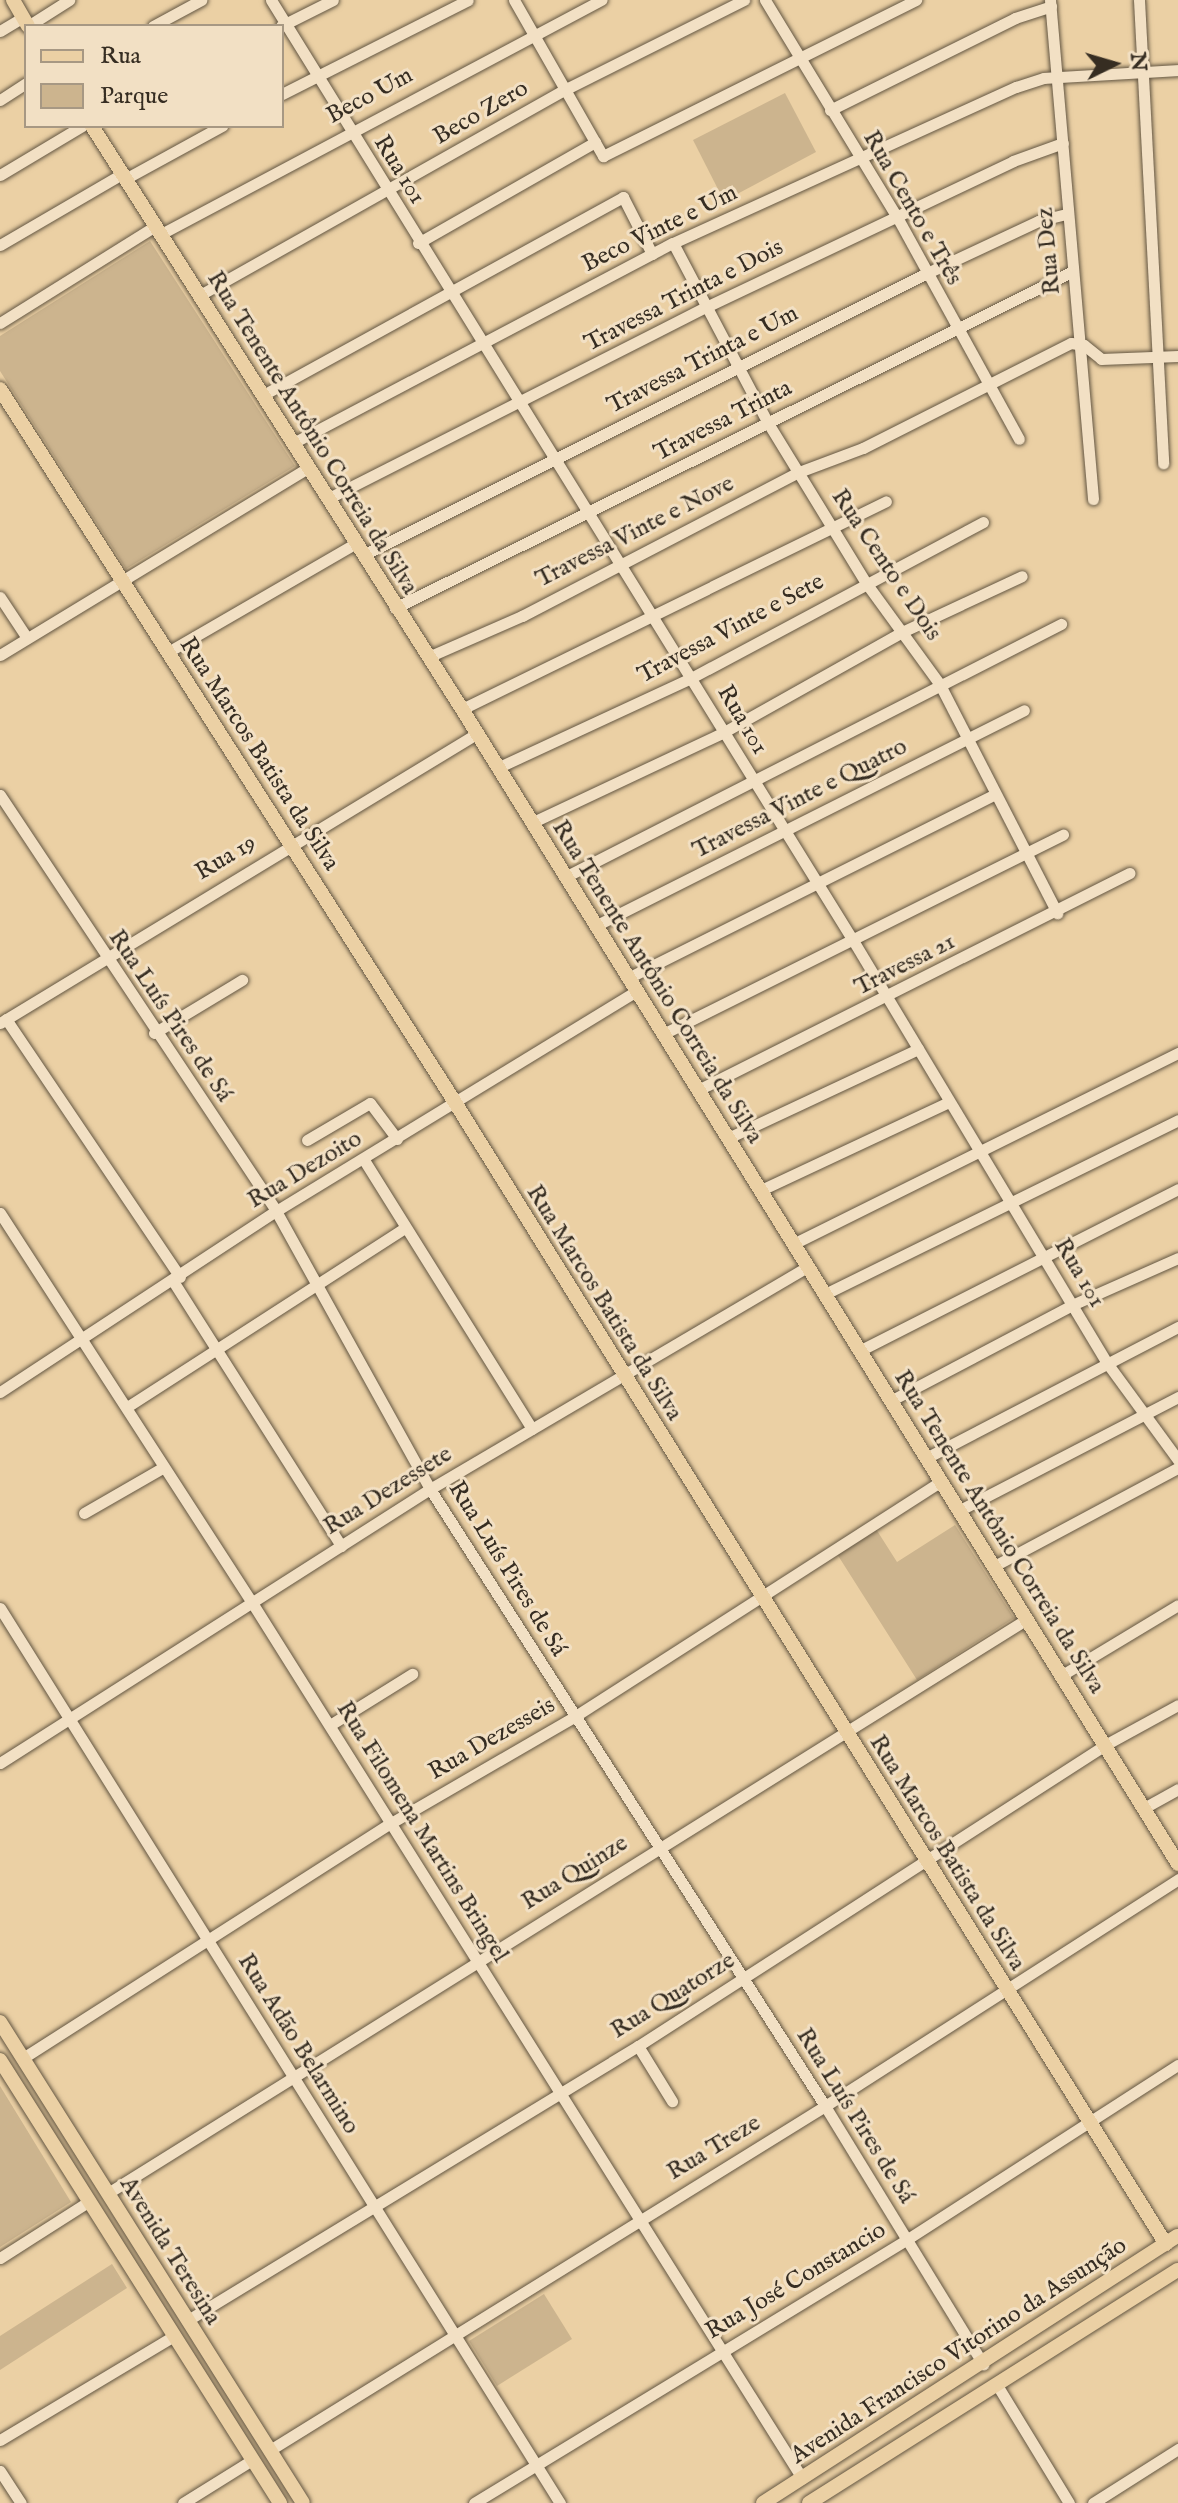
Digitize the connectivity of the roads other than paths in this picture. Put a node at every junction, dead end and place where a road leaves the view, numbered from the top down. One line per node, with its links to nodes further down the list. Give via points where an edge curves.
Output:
1 (13, 0): 14 (main road)
2 (69, 0): 14 (street)
3 (201, 0): 15 (street)
4 (271, 0): 16 (street, Rua 101)
5 (333, 0): 17 (street)
6 (468, 0): 24 (street, Beco Um)
7 (514, 0): 20 (street)
8 (602, 0): 20 (street, Beco Um)
9 (744, 0): 27 (street, Beco Zero)
10 (765, 0): 21 (street, Rua Cento e Três)
11 (916, 0): 21 (street)
12 (1139, 0): 23 (street)
13 (1050, 3): 25 (street, Rua Dez); 30 (street)
14 (26, 23): 19 (street)
15 (157, 24)
16 (283, 24)
17 (284, 24)
18 (284, 27): 24 (street, Rua 101)
19 (0, 31)
20 (535, 33): 27 (street); 34 (street, Beco Um)
21 (800, 59): 30 (street, Rua Cento e Três); 35 (street, via 603,156)
22 (1178, 70): 23 (street, Beco Vinte e Um)
23 (1143, 72): 25 (street, Beco Vinte e Um); 57 (street)
24 (315, 76): 28 (street, Beco Um); 34 (street, Rua 101)
25 (1056, 77): 36 (street, Rua Dez); 37 (street, Beco Vinte e Um, via 1016,87)
26 (24, 84): 29 (street)
27 (568, 88): 35 (street); 40 (street, Beco Zero)
28 (284, 93)
29 (0, 100)
30 (830, 110): 37 (street, Rua Cento e Três)
31 (87, 128): 38 (street)
32 (92, 128): 39 (main road, Rua Tenente Antônio Correia da Silva)
33 (218, 128): 39 (street)
34 (349, 132): 40 (street, Rua 101); 43 (street, Beco Um)
35 (595, 142): 44 (street)
36 (1063, 143): 41 (street, Rua Dez); 42 (street, Travessa Trinta e Dois)
37 (861, 161): 42 (street, Rua Cento e Três); 45 (street, Beco Vinte e Um)
38 (0, 175)
39 (124, 176): 43 (main road, Rua Tenente Antônio Correia da Silva); 46 (street)
40 (387, 192): 44 (street, Rua 101); 51 (street, Beco Zero)
41 (1067, 214): 48 (street, Rua Dez); 49 (street, Travessa Trinta e Um, via 1038,221)
42 (897, 217): 49 (street, Rua Cento e Três); 52 (street, Travessa Trinta e Dois)
43 (158, 230): 51 (main road, Rua Tenente Antônio Correia da Silva); 53 (street, Beco Um)
44 (418, 243): 50 (street, Rua 101)
45 (673, 243): 47 (street, Beco Vinte e Um); 52 (street, Rua Cento e Dois)
46 (0, 245)
47 (652, 254): 50 (street, via 623,197); 55 (street, Beco Vinte e Um)
48 (1071, 272): 54 (street, Travessa Trinta); 56 (street, Rua Dez)
49 (925, 274): 54 (street, Rua Cento e Três); 59 (street, Travessa Trinta e Um)
50 (449, 294): 55 (street, Rua 101); 62 (street)
51 (200, 295): 62 (main road, Rua Tenente Antônio Correia da Silva)
52 (706, 307): 59 (street, Rua Cento e Dois); 63 (street, Travessa Trinta e Dois)
53 (0, 323)
54 (954, 328): 60 (street, Rua Cento e Três); 64 (street, Travessa Trinta)
55 (480, 345): 63 (street, Rua 101); 66 (street, Beco Vinte e Um)
56 (1084, 345): 57 (street, via 1101,359); 60 (street, Travessa Vinte e Nove, via 1071,343); 72 (street, Rua Dez)
57 (1156, 356): 58 (street); 68 (street)
58 (1178, 356)
59 (736, 366): 64 (street, Rua Cento e Dois); 67 (street, Travessa Trinta e Um)
60 (990, 384): 65 (street, Rua Cento e Três); 70 (street, Travessa Vinte e Nove, via 863,448)
61 (0, 389): 80 (main road, Rua Marcos Batista da Silva)
62 (263, 395): 66 (main road, Rua Tenente Antônio Correia da Silva)
63 (519, 405): 67 (street, Rua 101); 71 (street, Travessa Trinta e Dois)
64 (768, 423): 70 (street, Rua Cento e Dois); 74 (street, Travessa Trinta)
65 (1019, 439)
66 (293, 443): 69 (main road, Rua Tenente Antônio Correia da Silva)
67 (553, 461): 74 (street, Rua 101); 77 (street, Travessa Trinta e Um)
68 (1163, 463)
69 (309, 467): 71 (main road, Rua Tenente Antônio Correia da Silva); 80 (street)
70 (799, 472): 76 (street, Rua Cento e Dois); 78 (street, Travessa Vinte e Nove)
71 (329, 498): 77 (main road, Rua Tenente Antônio Correia da Silva)
72 (1093, 499)
73 (886, 501): 76 (street)
74 (586, 516): 78 (street, Rua 101); 83 (street, Travessa Trinta)
75 (983, 522): 81 (street, Travessa Vinte e Sete)
76 (833, 529): 81 (street, Rua Cento e Dois); 84 (street)
77 (359, 549): 83 (main road, Rua Tenente Antônio Correia da Silva); 88 (street, Travessa Trinta e Um)
78 (619, 565): 84 (street, Rua 101); 90 (street, Travessa Vinte e Nove)
79 (1022, 576): 86 (street)
80 (119, 578): 87 (street); 88 (main road, Rua Marcos Batista da Silva)
81 (866, 583): 86 (street, Rua Cento e Dois); 91 (street, Travessa Vinte e Sete)
82 (0, 597): 87 (street)
83 (395, 608): 90 (main road, Rua Tenente Antônio Correia da Silva)
84 (653, 615): 91 (street, Rua 101); 93 (street)
85 (1061, 624): 92 (street)
86 (902, 632): 92 (street, Rua Cento e Dois); 95 (street)
87 (27, 638): 89 (street)
88 (168, 652): 105 (main road, Rua Marcos Batista da Silva)
89 (0, 655)
90 (428, 657): 93 (main road, Rua Tenente Antônio Correia da Silva)
91 (691, 678): 95 (street, Rua 101); 98 (street, Travessa Vinte e Sete)
92 (939, 683): 97 (street, Rua Cento e Dois); 99 (street)
93 (462, 709): 96 (main road, Rua Tenente Antônio Correia da Silva)
94 (1024, 710): 97 (street, Travessa Vinte e Quatro)
95 (724, 732): 99 (street, Rua 101); 102 (street)
96 (476, 734): 98 (main road, Rua Tenente Antônio Correia da Silva); 105 (street, Rua 19)
97 (967, 738): 101 (street, Rua Cento e Dois); 103 (street, Travessa Vinte e Quatro)
98 (497, 768): 102 (main road, Rua Tenente Antônio Correia da Silva)
99 (754, 782): 103 (street, Rua 101); 108 (street)
100 (0, 795): 113 (street, Rua Luís Pires de Sá)
101 (994, 795): 106 (street, Rua Cento e Dois); 109 (street)
102 (531, 823): 108 (main road, Rua Tenente Antônio Correia da Silva)
103 (785, 833): 109 (street, Rua 101); 111 (street, Travessa Vinte e Quatro)
104 (1063, 835): 106 (street)
105 (292, 845): 113 (street, Rua 19); 125 (main road, Rua Marcos Batista da Silva)
106 (1027, 856): 110 (street, Rua Cento e Dois); 112 (street)
107 (1129, 873): 110 (street, Travessa 21)
108 (565, 877): 111 (main road, Rua Tenente Antônio Correia da Silva)
109 (815, 883): 112 (street, Rua 101); 114 (street)
110 (1057, 913): 117 (street, Travessa 21)
111 (595, 926): 114 (main road, Rua Tenente Antônio Correia da Silva)
112 (854, 942): 117 (street, Rua 101); 120 (street)
113 (102, 957): 118 (street, Rua 19); 119 (street, Rua Luís Pires de Sá)
114 (628, 978): 116 (main road, Rua Tenente Antônio Correia da Silva)
115 (242, 980): 119 (street)
116 (637, 991): 120 (main road, Rua Tenente Antônio Correia da Silva); 125 (street, Rua Dezoito)
117 (889, 999): 121 (street, Rua 101); 123 (street, Travessa 21)
118 (3, 1021): 142 (street)
119 (154, 1033): 135 (street, Rua Luís Pires de Sá)
120 (663, 1034): 123 (main road, Rua Tenente Antônio Correia da Silva)
121 (918, 1049): 124 (street, Rua 101); 127 (street)
122 (1178, 1053): 130 (street)
123 (698, 1090): 127 (main road, Rua Tenente Antônio Correia da Silva)
124 (949, 1102): 130 (street, Rua 101); 133 (street)
125 (456, 1104): 128 (street, Rua Dezoito); 151 (main road, Rua Marcos Batista da Silva)
126 (1177, 1121): 134 (street)
127 (728, 1138): 133 (main road, Rua Tenente Antônio Correia da Silva)
128 (397, 1139): 129 (street, via 370,1103); 131 (street, Rua Dezoito)
129 (307, 1140)
130 (980, 1151): 134 (street, Rua 101); 138 (street)
131 (364, 1160): 135 (street, Rua Dezoito); 137 (street)
132 (1178, 1189): 139 (street)
133 (761, 1190): 138 (main road, Rua Tenente Antônio Correia da Silva)
134 (1010, 1204): 139 (street, Rua 101); 144 (street)
135 (276, 1211): 142 (street, Rua Dezoito); 143 (street, Rua Luís Pires de Sá)
136 (0, 1213): 147 (street, Rua Filomena Martins Bringel)
137 (405, 1228): 143 (street); 157 (street)
138 (793, 1244): 141 (main road, Rua Tenente Antônio Correia da Silva)
139 (1042, 1254): 145 (street, Rua 101); 148 (street)
140 (1178, 1258): 145 (street)
141 (807, 1267): 144 (main road, Rua Tenente Antônio Correia da Silva); 151 (street, Rua Dezessete)
142 (176, 1279): 147 (street, Rua Dezoito); 149 (street)
143 (315, 1282): 149 (street); 163 (street, Rua Luís Pires de Sá)
144 (825, 1294): 148 (main road, Rua Tenente Antônio Correia da Silva)
145 (1072, 1305): 150 (street, Rua 101); 154 (street)
146 (1178, 1327): 150 (street)
147 (81, 1339): 152 (street, Rua Dezoito); 155 (street, Rua Filomena Martins Bringel)
148 (861, 1350): 154 (main road, Rua Tenente Antônio Correia da Silva)
149 (215, 1352): 155 (street); 166 (street)
150 (1107, 1363): 156 (street, Rua 101); 158 (street)
151 (623, 1375): 157 (street, Rua Dezessete); 168 (main road, Rua Marcos Batista da Silva)
152 (0, 1392)
153 (1178, 1397): 156 (street)
154 (892, 1400): 158 (main road, Rua Tenente Antônio Correia da Silva)
155 (127, 1407): 160 (street, Rua Filomena Martins Bringel)
156 (1142, 1416): 159 (street, Rua 101); 164 (street)
157 (532, 1429): 163 (street, Rua Dezessete)
158 (928, 1457): 162 (main road, Rua Tenente Antônio Correia da Silva)
159 (1178, 1460)
160 (164, 1467): 165 (street); 169 (street, Rua Filomena Martins Bringel)
161 (1178, 1468): 167 (street)
162 (941, 1481): 164 (main road, Rua Tenente Antônio Correia da Silva); 168 (street, Rua Dezesseis)
163 (430, 1489): 166 (street, Rua Dezessete); 176 (street, Rua Luís Pires de Sá)
164 (960, 1510): 167 (main road, Rua Tenente Antônio Correia da Silva)
165 (84, 1513)
166 (341, 1546): 169 (street, Rua Dezessete)
167 (996, 1565): 172 (main road, Rua Tenente Antônio Correia da Silva)
168 (760, 1598): 176 (street, Rua Dezesseis); 179 (main road, Rua Marcos Batista da Silva)
169 (251, 1601): 177 (street, Rua Dezessete); 178 (street, Rua Filomena Martins Bringel)
170 (1178, 1605): 174 (street)
171 (0, 1608): 177 (street, Rua Adão Belarmino)
172 (1027, 1619): 174 (main road, Rua Tenente Antônio Correia da Silva); 179 (street, Rua Quinze)
173 (412, 1674): 178 (street)
174 (1062, 1675): 180 (main road, Rua Tenente Antônio Correia da Silva)
175 (1178, 1705): 180 (street, Rua Quatorze)
176 (574, 1717): 184 (street, Rua Dezesseis); 185 (street, Rua Luís Pires de Sá)
177 (72, 1720): 181 (street, Rua Dezessete); 189 (street, Rua Adão Belarmino)
178 (330, 1725): 184 (street, Rua Filomena Martins Bringel)
179 (845, 1732): 185 (street, Rua Quinze); 186 (main road, Rua Marcos Batista da Silva)
180 (1105, 1745): 183 (main road, Rua Tenente Antônio Correia da Silva); 186 (street, Rua Quatorze)
181 (0, 1763)
182 (1178, 1789): 183 (street)
183 (1144, 1808): 187 (main road, Rua Tenente Antônio Correia da Silva)
184 (391, 1823): 189 (street, Rua Dezesseis); 190 (street, Rua Filomena Martins Bringel)
185 (661, 1846): 190 (street, Rua Quinze); 191 (street, Rua Luís Pires de Sá)
186 (927, 1861): 191 (street, Rua Quatorze); 192 (main road, Rua Marcos Batista da Silva)
187 (1178, 1864)
188 (1178, 1879): 192 (street, Rua Treze)
189 (206, 1941): 195 (street, Rua Dezesseis); 198 (street, Rua Adão Belarmino)
190 (476, 1960): 198 (street, Rua Quinze); 199 (street, Rua Filomena Martins Bringel)
191 (741, 1979): 194 (street, Rua Quatorze); 201 (street, Rua Luís Pires de Sá)
192 (1007, 1991): 201 (street, Rua Treze); 202 (main road, Rua Marcos Batista da Silva)
193 (0, 2022): 195 (main road, Avenida Teresina)
194 (638, 2046): 199 (street, Rua Quatorze); 200 (street)
195 (23, 2058): 203 (main road, Avenida Teresina)
196 (1178, 2065): 202 (street, Rua José Constancio)
197 (2, 2068): 204 (main road, Avenida Teresina)
198 (292, 2077): 203 (street, Rua Quinze); 205 (street, Rua Adão Belarmino)
199 (558, 2090): 205 (street, Rua Quatorze); 206 (street, Rua Filomena Martins Bringel)
200 (672, 2101)
201 (825, 2106): 206 (street, Rua Treze); 207 (street, Rua Luís Pires de Sá)
202 (1090, 2122): 207 (street, Rua José Constancio); 208 (main road, Rua Marcos Batista da Silva)
203 (108, 2193): 209 (main road, Avenida Teresina)
204 (88, 2202): 210 (street); 211 (main road, Avenida Teresina)
205 (373, 2206): 213 (street, Rua Quatorze); 215 (street, Rua Adão Belarmino)
206 (640, 2220): 215 (street, Rua Treze); 216 (street, Rua Filomena Martins Bringel)
207 (906, 2240): 216 (street, Rua José Constancio); 217 (street, Rua Luís Pires de Sá)
208 (1171, 2242): 212 (main road, Rua Marcos Batista da Silva, via 1161,2263); 217 (main road, Avenida Francisco Vitorino da Assunção)
209 (143, 2248): 211 (main road); 213 (main road, Avenida Teresina)
210 (0, 2258)
211 (124, 2260): 214 (main road, Avenida Teresina)
212 (1177, 2271): 218 (main road, Avenida Francisco Vitorino da Assunção)
213 (188, 2320): 223 (main road, Avenida Teresina)
214 (174, 2336): 221 (street); 224 (main road, Avenida Teresina)
215 (456, 2336): 223 (street, Rua Treze); 225 (street, Rua Adão Belarmino)
216 (719, 2353): 225 (street, Rua José Constancio); 227 (street, Rua Filomena Martins Bringel)
217 (983, 2364): 219 (main road, Avenida Francisco Vitorino da Assunção)
218 (997, 2385): 220 (main road, Avenida Francisco Vitorino da Assunção); 236 (street)
219 (935, 2394): 220 (main road); 227 (main road, Avenida Francisco Vitorino da Assunção)
220 (949, 2415): 228 (main road, Avenida Francisco Vitorino da Assunção)
221 (0, 2440)
222 (1178, 2449): 237 (street)
223 (270, 2450): 232 (main road, Avenida Teresina)
224 (252, 2460): 230 (street); 231 (main road, Avenida Teresina)
225 (536, 2463): 233 (street, Rua José Constancio); 234 (street, Rua Adão Belarmino)
226 (0, 2471): 229 (street)
227 (802, 2478): 228 (main road, via 798,2495); 235 (main road, Avenida Francisco Vitorino da Assunção)
228 (815, 2500)
229 (21, 2503)
230 (183, 2503)
231 (280, 2503)
232 (303, 2503)
233 (474, 2503)
234 (560, 2503)
235 (763, 2503)
236 (1069, 2503)
237 (1093, 2503)

